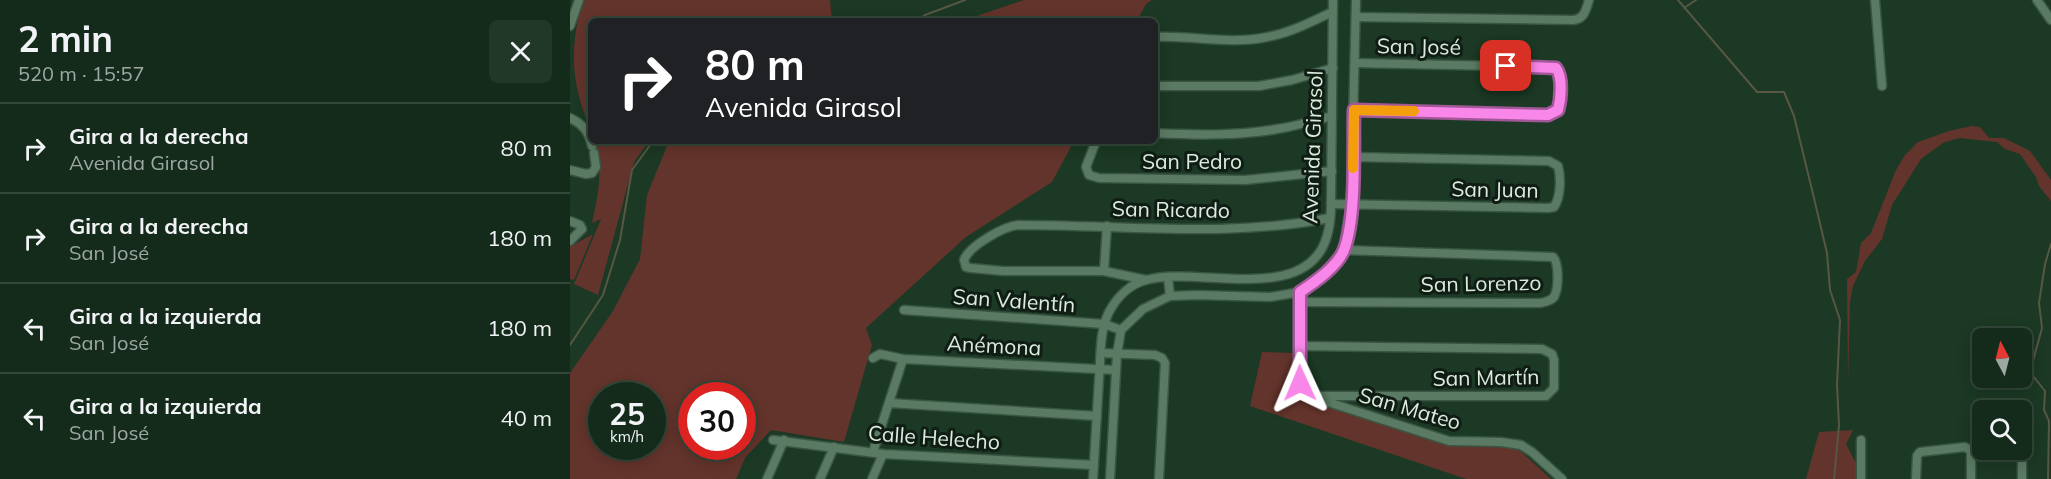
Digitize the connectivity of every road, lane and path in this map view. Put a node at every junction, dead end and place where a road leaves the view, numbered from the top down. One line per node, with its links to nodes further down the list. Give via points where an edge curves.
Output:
1 (579, 0): 10 (street)
2 (1333, 0): 7 (street, Avenida Girasol)
3 (1356, 0): 8 (street, Avenida Girasol)
4 (1589, 0): 8 (street, via 1584,14 1574,20)
5 (1875, 0): 15 (street)
6 (2037, 0): 9 (street)
7 (1332, 12): 11 (street, via 1266,37); 13 (street, Avenida Girasol)
8 (1356, 17): 12 (street, Avenida Girasol)
9 (2051, 20)
10 (570, 24)
11 (1158, 37)
12 (1355, 63): 16 (street, Avenida Girasol); 16 (street, San José, via 1556,68 1560,96 1558,110 1548,115)
13 (1333, 68): 14 (street, via 1259,86); 17 (street, Avenida Girasol)
14 (1158, 86)
15 (1882, 86)
16 (1354, 110): 23 (street, Avenida Girasol)
17 (1332, 116): 20 (street, San Pedro, via 1250,133); 25 (street, Avenida Girasol)
18 (570, 118): 19 (street)
19 (588, 132)
20 (1158, 133)
21 (592, 144): 24 (street, via 596,167 592,172)
22 (1095, 144): 25 (street, San Pedro, via 1086,167 1089,175 1099,178 1245,180)
23 (1353, 156): 27 (street, Avenida Girasol); 27 (street, San Juan, via 1549,161 1558,166 1559,197 1554,207 1548,208)
24 (570, 170)
25 (1332, 171): 26 (street, Avenida Girasol)
26 (1332, 204): 27 (street, San Juan); 28 (street, Avenida Girasol)
27 (1351, 204): 32 (street, Avenida Girasol)
28 (1330, 218): 30 (street, San Ricardo, via 1258,228); 34 (street, Avenida Girasol, via 1323,247 1308,264 1289,275 1247,279)
29 (570, 221): 31 (street, via 582,229)
30 (1107, 226): 33 (street); 33 (street, San Ricardo, via 1009,226 964,260 966,267 1004,271)
31 (570, 241)
32 (1343, 250): 36 (street, Avenida Girasol, via 1324,273); 38 (street, San Lorenzo, via 1553,257 1558,267 1554,297 1540,303)
33 (1104, 271): 35 (street)
34 (1168, 277): 35 (street, Avenida Girasol); 37 (street)
35 (1146, 280): 40 (street, Avenida Girasol, via 1117,300)
36 (1300, 292): 37 (street, Avenida Girasol, via 1270,297); 38 (street)
37 (1170, 296): 41 (street, Avenida Girasol, via 1143,309)
38 (1300, 302): 42 (street)
39 (904, 310): 40 (street, San Valentín)
40 (1104, 324): 41 (street, San Valentín); 43 (street, Avenida Girasol)
41 (1121, 330): 44 (street)
42 (1300, 346): 49 (street, via 1300,383); 49 (street, San Martín, via 1542,349 1552,354 1554,360 1554,388 1546,396)
43 (1101, 353): 44 (street); 47 (street, Avenida Girasol)
44 (1117, 354): 48 (street); 65 (street, via 1155,355 1162,358 1166,368)
45 (873, 358): 46 (street, Anémona, via 880,354)
46 (903, 359): 47 (street, Anémona); 50 (street)
47 (1100, 369): 48 (street, Anémona); 51 (street, Avenida Girasol)
48 (1115, 370): 64 (street)
49 (1309, 396): 66 (street, San Mateo, via 1449,441 1521,445)
50 (889, 404): 51 (street); 56 (street)
51 (1097, 416): 59 (street, Avenida Girasol)
52 (773, 440): 53 (street, Calle Helecho)
53 (784, 440): 55 (street, Calle Helecho); 60 (street)
54 (1861, 440): 67 (street)
55 (834, 447): 56 (street, Calle Helecho); 61 (street)
56 (873, 452): 57 (street, Calle Helecho)
57 (883, 454): 59 (street, Calle Helecho); 62 (street)
58 (2022, 460): 70 (street)
59 (1094, 465): 63 (street, Avenida Girasol)
60 (767, 479)
61 (820, 479)
62 (872, 479)
63 (1093, 479)
64 (1110, 479)
65 (1159, 479)
66 (1562, 479)
67 (1861, 479)
68 (1916, 479): 69 (street, via 1920,452 1965,447 1971,451)
69 (1971, 479)
70 (2022, 479)

